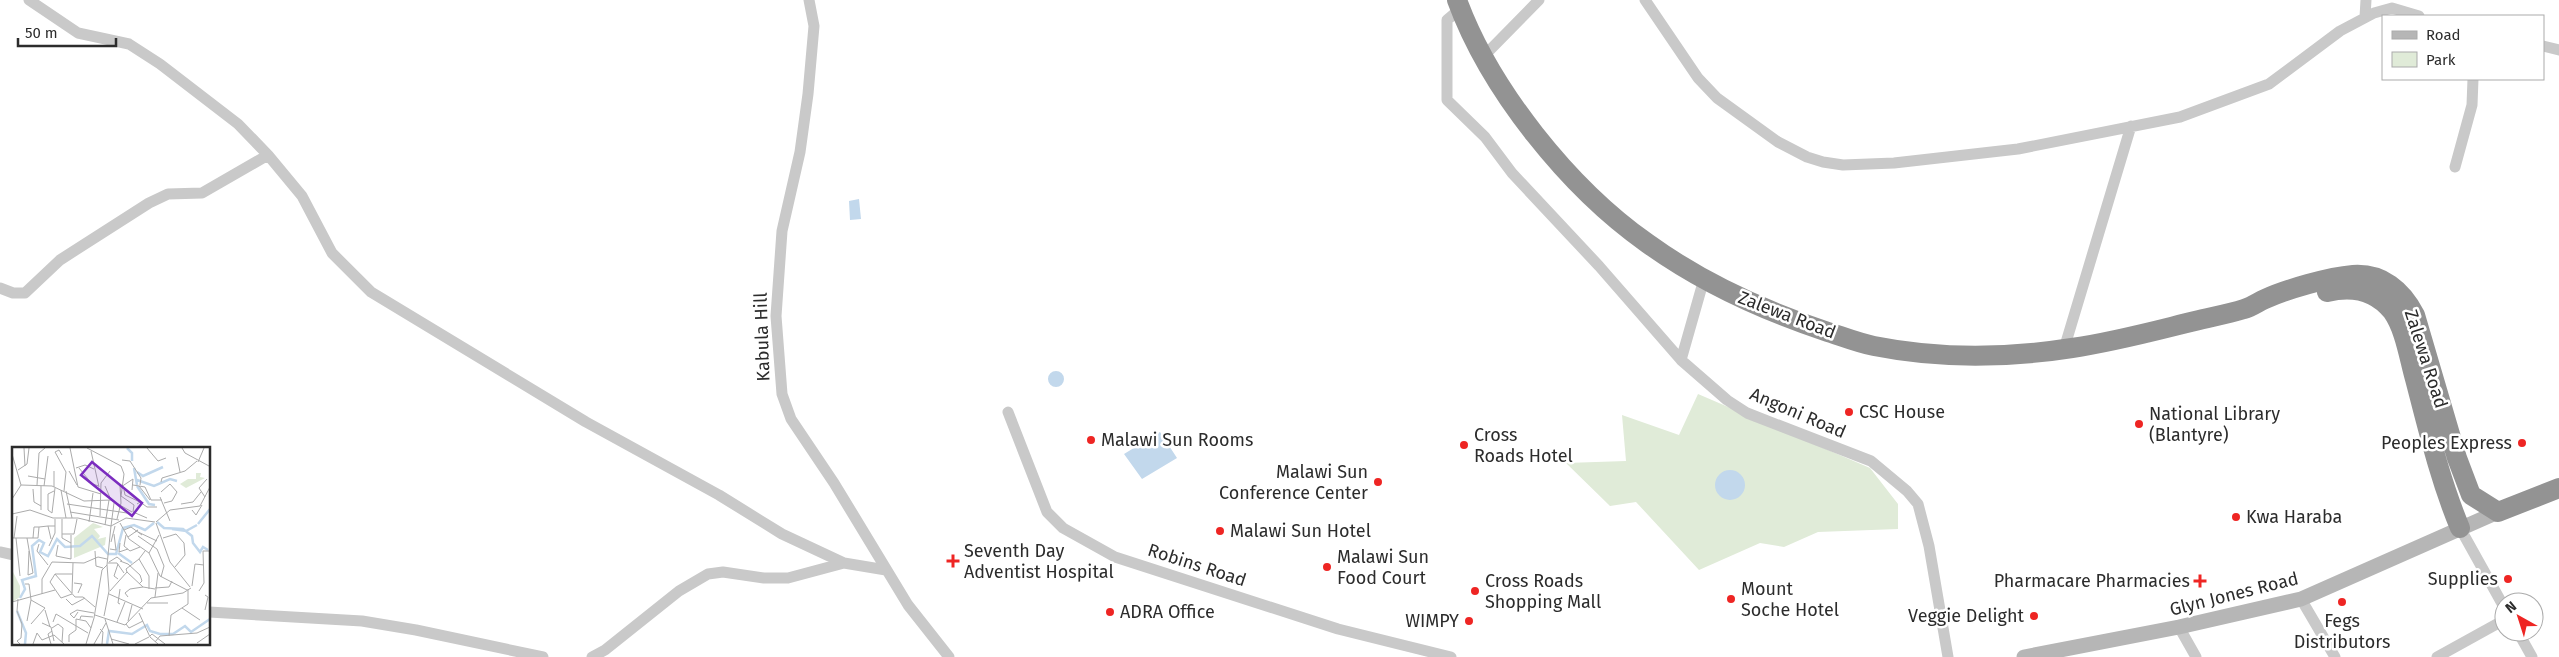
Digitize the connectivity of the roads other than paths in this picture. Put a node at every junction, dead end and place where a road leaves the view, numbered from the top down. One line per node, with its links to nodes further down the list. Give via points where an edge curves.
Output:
1 (29, 0): 14 (street, via 78,33 120,41 152,59 238,124)
2 (809, 0): 26 (street, Kabula Hill, via 814,26 808,94 800,152 781,240 776,316 782,394 791,419)
3 (1539, 0): 11 (street)
4 (1645, 0): 13 (street, via 1709,91 1778,142 1823,162 1843,165 1957,157)
5 (2366, 0): 8 (street)
6 (1458, 4): 11 (highway, Zalewa Road); 20 (street, Angoni Road, via 1447,20 1447,100 1484,137 1543,208)
7 (2416, 15): 8 (street, via 2392,8)
8 (2366, 17): 13 (street, via 2340,30 2269,84 2180,117)
9 (2544, 46): 10 (street)
10 (2559, 50)
11 (1483, 57): 16 (highway, Zalewa Road, via 1513,107 1590,194 1647,243)
12 (2474, 80): 15 (street, via 2472,105)
13 (2131, 126): 19 (street)
14 (268, 155): 17 (street, via 202,193 168,194 150,203 60,260 25,293); 25 (street, via 302,196 332,253 371,292 586,422 720,495 782,534)
15 (2455, 167)
16 (1704, 279): 19 (highway, Zalewa Road, via 1764,308 1873,346 1972,355); 20 (street)
17 (0, 288)
18 (2247, 308): 19 (highway, Zalewa Road, via 2126,338); 23 (highway, Zalewa Road, via 2267,298 2342,277 2372,276 2396,289 2415,315 2471,496); 24 (highway, Zalewa Road, via 2269,308 2347,289 2361,290 2383,302 2393,312 2405,344 2447,497)
19 (2064, 349)
20 (1682, 360): 37 (street, Angoni Road, via 1727,400 1747,413 1872,461 1913,497 1918,504 1929,546)
21 (1008, 412): 36 (street, Robins Road, via 1047,512 1063,528 1116,557 1338,629)
22 (2559, 488): 23 (highway)
23 (2498, 512): 24 (street, Glyn Jones Road)
24 (2460, 528): 27 (street); 28 (street, Glyn Jones Road)
25 (844, 563): 26 (street); 34 (street, via 788,578 723,572 708,574)
26 (886, 570): 35 (street, Kabula Hill, via 908,605)
27 (2496, 592)
28 (2301, 599): 31 (street, Glyn Jones Road); 40 (street)
29 (210, 612): 33 (street, via 362,621)
30 (2494, 626): 41 (street)
31 (2178, 627): 38 (street, Glyn Jones Road); 39 (street)
32 (2524, 642): 42 (street)
33 (543, 657)
34 (592, 657)
35 (949, 657)
36 (1451, 657)
37 (1948, 657)
38 (2024, 657)
39 (2196, 657)
40 (2335, 657)
41 (2437, 657)
42 (2532, 657)

